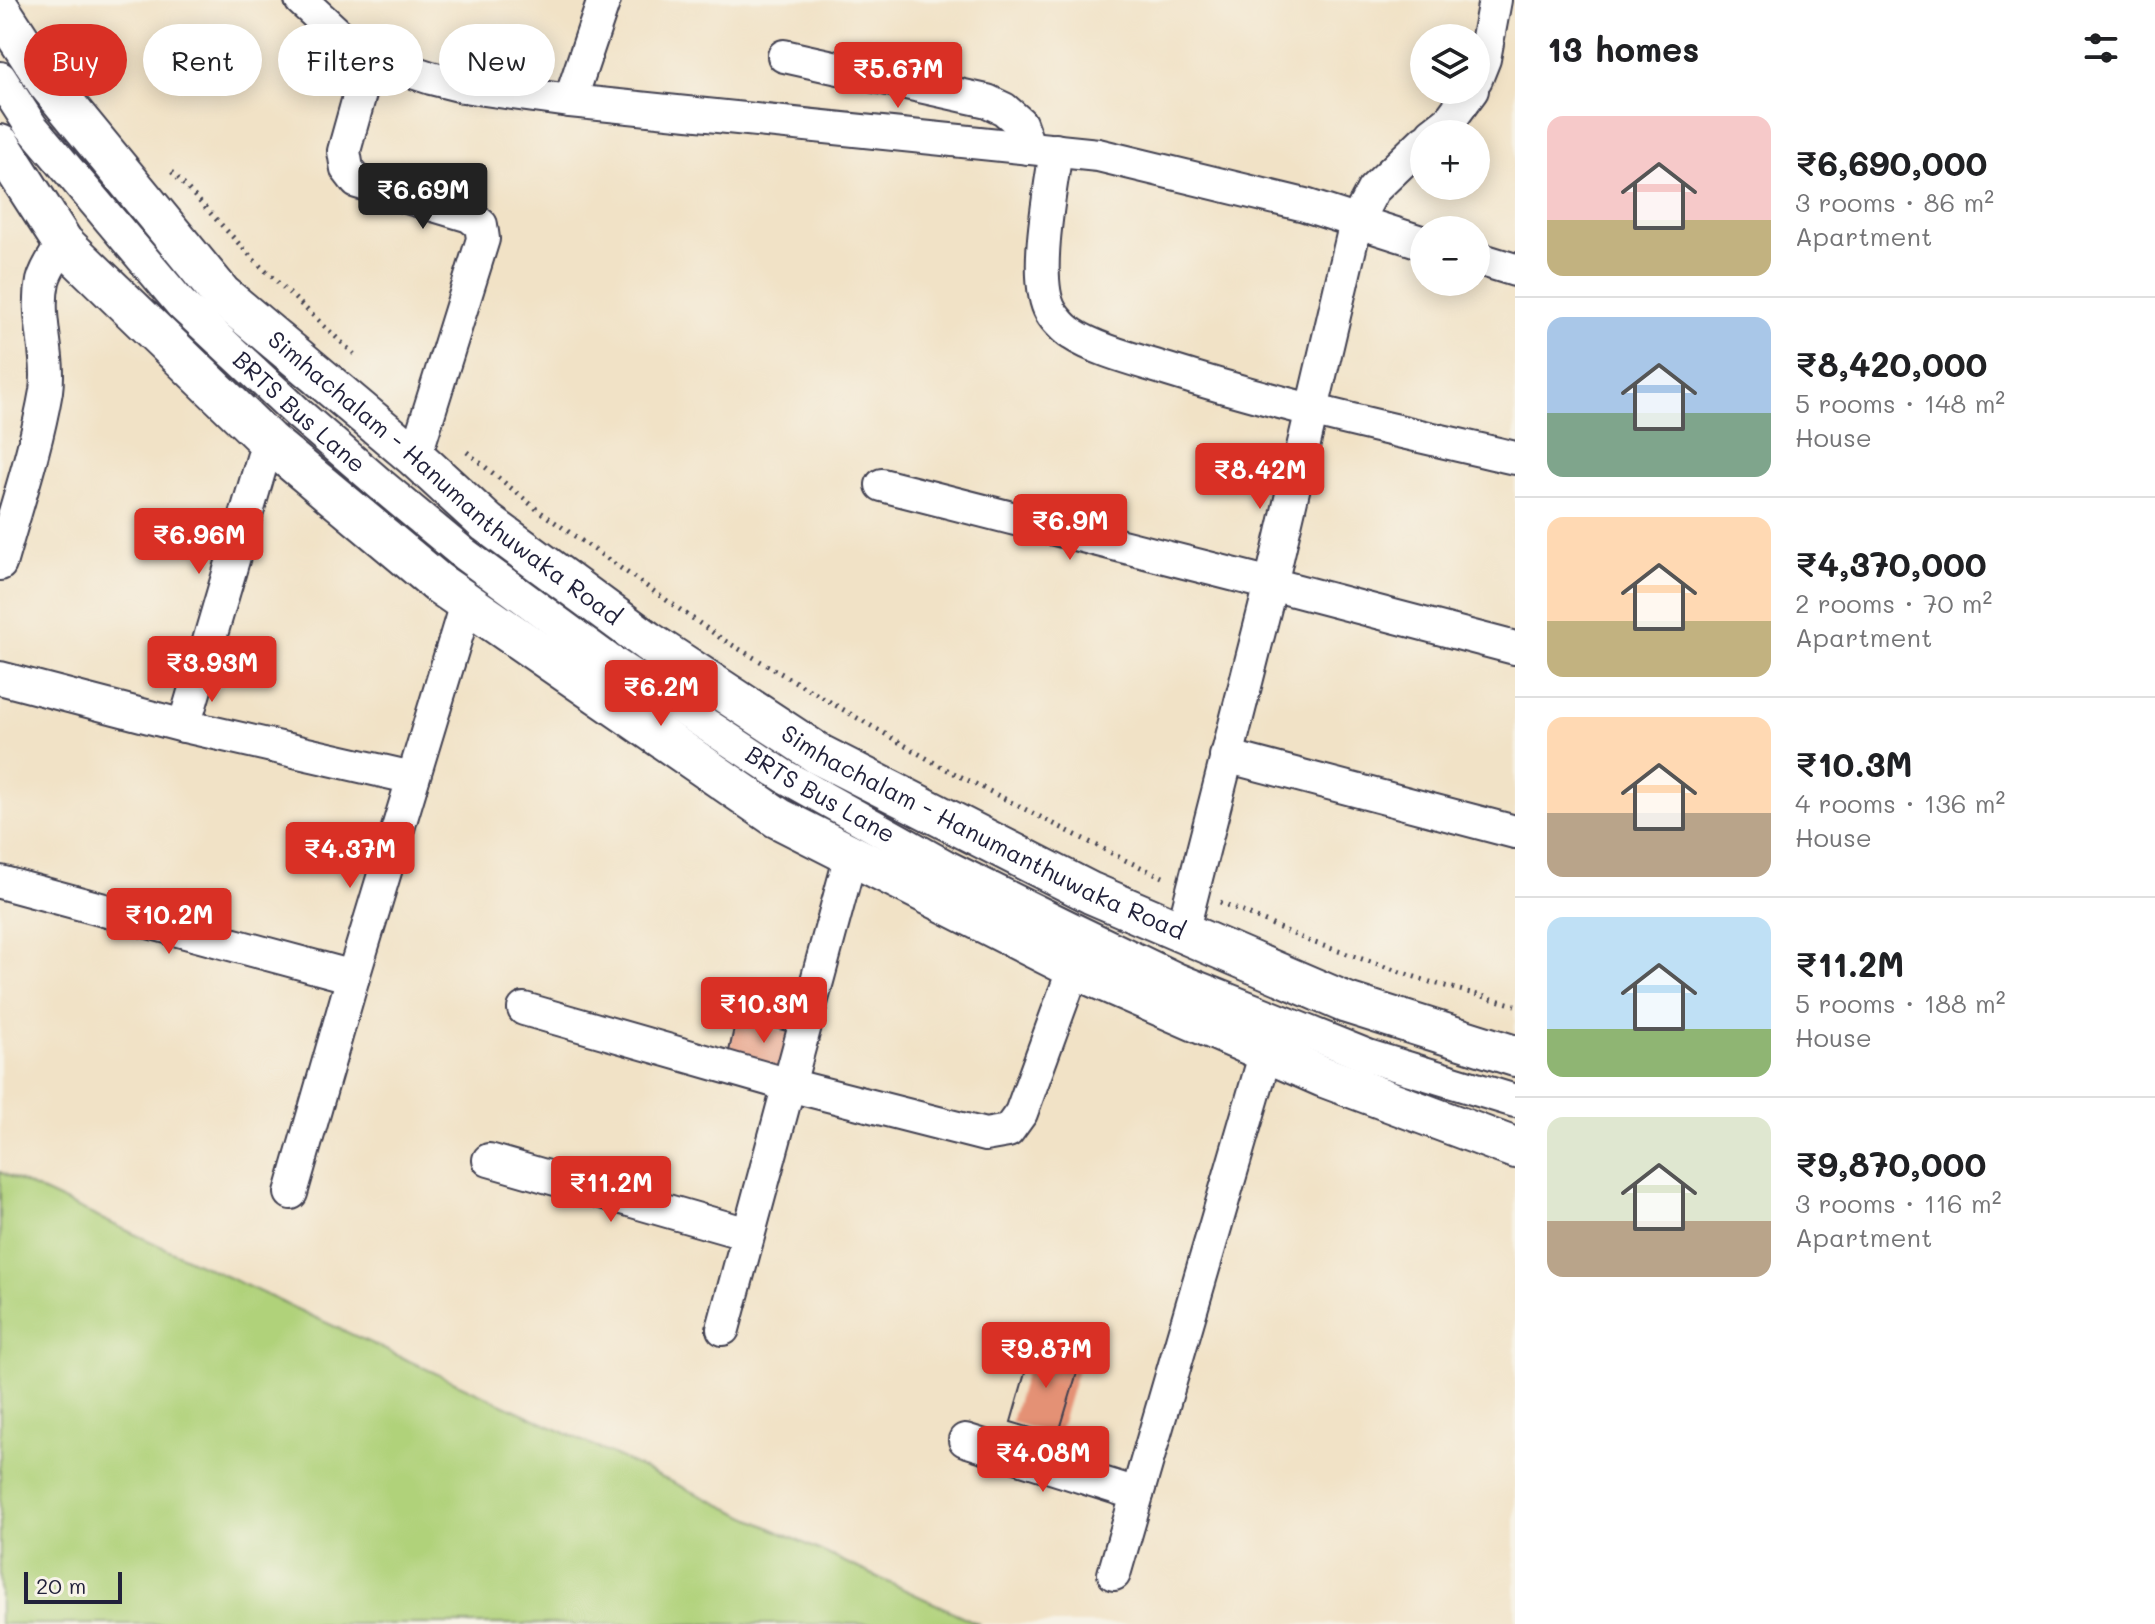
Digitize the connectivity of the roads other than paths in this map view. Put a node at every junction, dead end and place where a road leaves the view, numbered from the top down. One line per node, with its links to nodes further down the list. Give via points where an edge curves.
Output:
1 (604, 0): 11 (street)
2 (310, 3): 5 (street)
3 (1502, 3): 6 (street)
4 (0, 10): 22 (main road, Simhachalam - Hanumanthuwaka Road, via 47,82 221,294)
5 (329, 24)
6 (1490, 40)
7 (784, 56): 13 (street, via 987,101 1004,109)
8 (423, 75): 11 (street)
9 (0, 78): 43 (street, BRTS Bus Lane, via 31,126 181,304 380,484 464,554 607,659 784,776 1054,921 1176,979 1368,1056)
10 (359, 96): 22 (street, via 344,151 347,169 357,182 470,216 481,225 483,239)
11 (570, 101): 13 (street)
12 (0, 145): 17 (main road)
13 (1042, 149): 15 (street, via 1098,155); 20 (street, via 1043,288 1051,312 1070,334 1193,378)
14 (1410, 154): 15 (street, via 1373,190)
15 (1356, 222): 16 (street); 20 (street)
16 (1410, 239)
17 (63, 243): 21 (main road); 25 (street, via 44,278 40,311 46,388)
18 (1490, 262): 19 (street)
19 (1515, 270)
20 (1313, 410): 23 (street); 26 (street)
21 (268, 441): 27 (main road); 30 (street)
22 (415, 457): 36 (main road, Simhachalam - Hanumanthuwaka Road, via 487,523 647,641 820,755 1091,893)
23 (1515, 458)
24 (882, 485): 26 (street)
25 (0, 564)
26 (1271, 584): 28 (street); 31 (street)
27 (466, 604): 32 (street); 34 (main road, via 778,818)
28 (1515, 648)
29 (0, 678): 30 (street)
30 (184, 726): 32 (street)
31 (1226, 756): 33 (street); 36 (street)
32 (413, 778): 38 (street)
33 (1515, 832)
34 (851, 855): 37 (main road); 42 (street)
35 (0, 882): 38 (street)
36 (1182, 933): 41 (main road, Simhachalam - Hanumanthuwaka Road, via 1347,1003)
37 (1074, 968): 40 (main road); 42 (street, via 1021,1113 1008,1131 985,1135)
38 (353, 977): 46 (street)
39 (524, 1009): 42 (street)
40 (1266, 1052): 44 (main road); 50 (street)
41 (1515, 1056)
42 (789, 1085): 47 (street)
43 (1515, 1101)
44 (1515, 1148)
45 (489, 1160): 47 (street)
46 (291, 1193)
47 (748, 1234): 48 (street)
48 (723, 1329)
49 (965, 1440): 50 (street)
50 (1137, 1494): 51 (street)
51 (1114, 1574)

